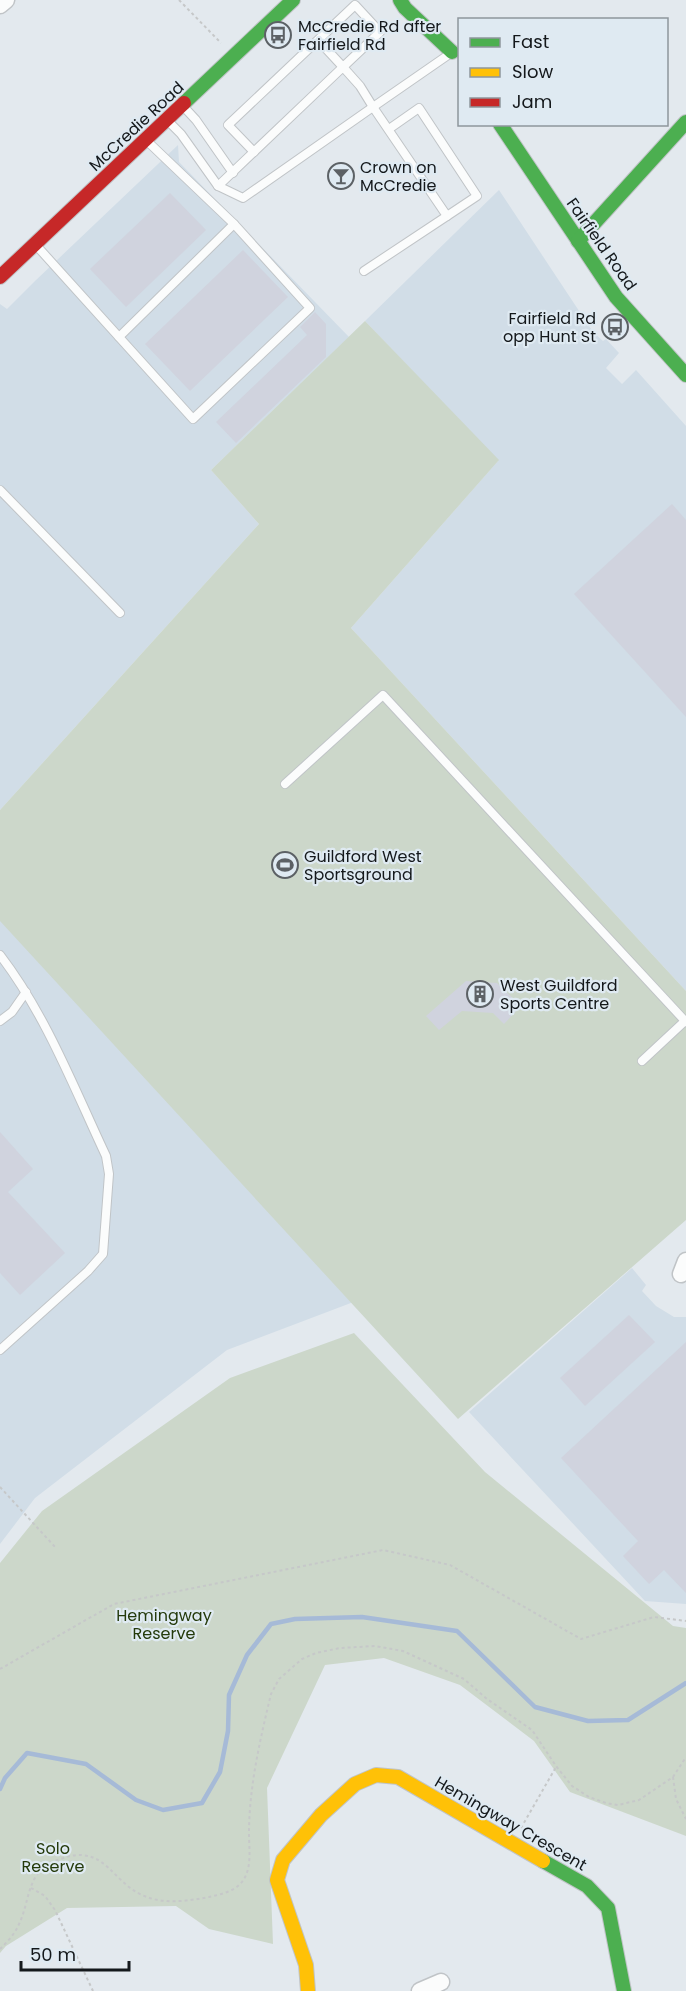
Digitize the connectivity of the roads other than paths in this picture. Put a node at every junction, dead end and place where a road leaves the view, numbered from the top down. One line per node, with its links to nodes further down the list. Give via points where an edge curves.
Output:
1 (6, 0): 4 (street)
2 (293, 0): 9 (street, McCredie Road)
3 (400, 0): 7 (street)
4 (0, 5)
5 (426, 9): 7 (street)
6 (318, 40): 8 (lane); 8 (lane, via 355,5 380,32); 16 (lane, via 228,125)
7 (456, 58): 10 (lane)
8 (343, 67): 10 (lane); 16 (lane)
9 (183, 106): 11 (street, McCredie Road); 17 (lane)
10 (373, 107): 14 (lane); 18 (lane, via 243,198)
11 (168, 120): 15 (street, McCredie Road); 18 (lane)
12 (686, 122): 21 (street)
13 (501, 126): 21 (street, Fairfield Road)
14 (388, 129): 19 (lane); 19 (lane, via 419,108 477,196)
15 (144, 139): 20 (lane); 22 (street, McCredie Road)
16 (254, 152): 17 (lane)
17 (233, 172): 18 (lane)
18 (218, 186)
19 (447, 216): 23 (lane)
20 (234, 224): 25 (lane); 25 (lane, via 310,308 193,419)
21 (578, 241): 26 (street, Fairfield Road, via 616,297)
22 (35, 244): 24 (street, McCredie Road); 25 (lane)
23 (364, 271)
24 (0, 277)
25 (119, 337)
26 (686, 375)
27 (0, 490): 28 (lane)
28 (120, 613)
29 (285, 784): 33 (lane, via 382,695)
30 (0, 955): 31 (lane)
31 (26, 992): 32 (lane); 35 (lane, via 106,1156 109,1174 104,1254)
32 (0, 1021)
33 (685, 1021): 34 (lane)
34 (642, 1061)
35 (0, 1350)
36 (441, 1982): 38 (street)
37 (308, 1991): 39 (street, Hemingway Crescent, via 306,1965 277,1880 283,1860 321,1815 355,1784 376,1775 398,1777 587,1886 608,1908)
38 (420, 1991)
39 (624, 1991)

